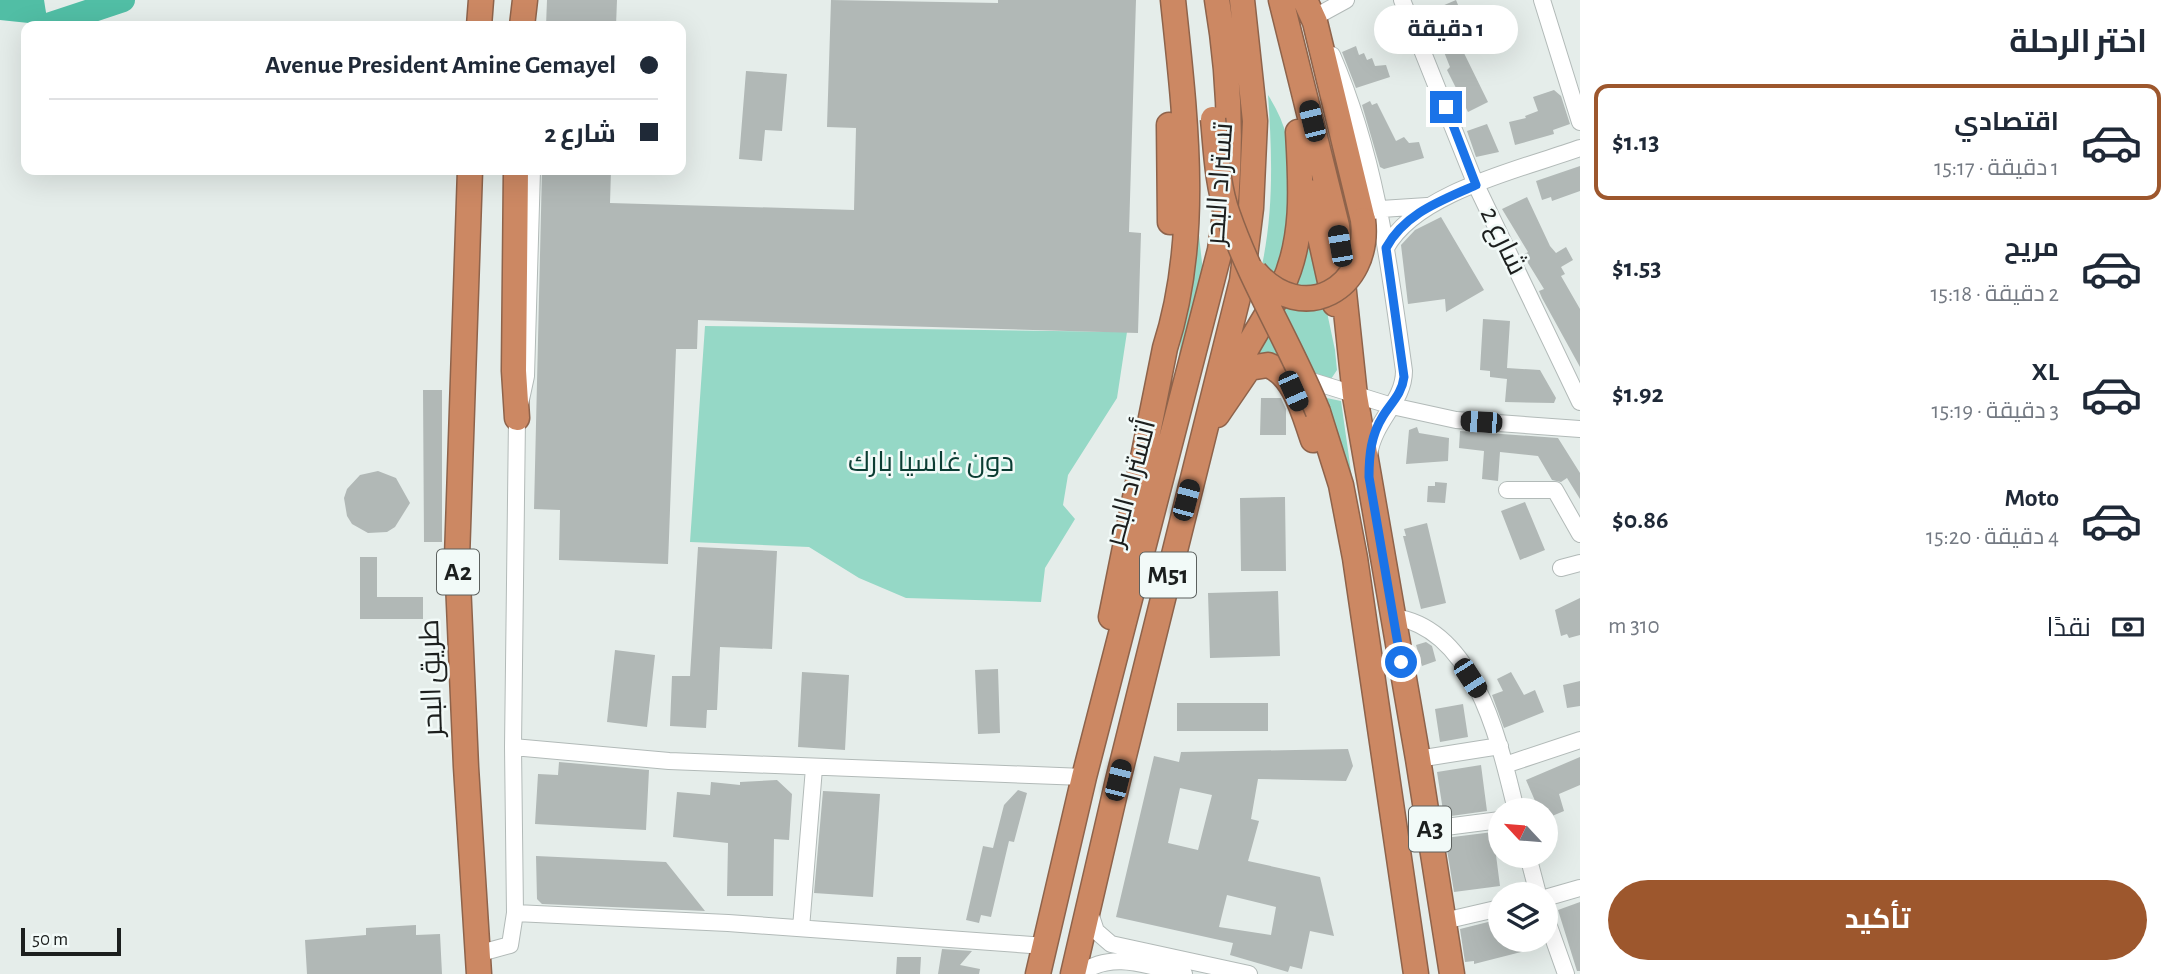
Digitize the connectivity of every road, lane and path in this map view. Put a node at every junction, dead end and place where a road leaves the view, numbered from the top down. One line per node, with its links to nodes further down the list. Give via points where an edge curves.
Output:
1 (525, 0): 14 (highway)
2 (536, 0): 15 (street)
3 (1157, 0): 28 (highway, via 1171,194)
4 (1173, 0): 28 (highway, via 1187,162 1177,311)
5 (1200, 0): 26 (highway, bridge, via 1223,196)
6 (1217, 0): 44 (highway, أتستراد البحر / M51, via 1228,106 1227,206 1216,275)
7 (1242, 0): 30 (highway, تستراد البحر / M51, via 1255,102 1254,176 1241,281)
8 (1265, 0): 17 (highway)
9 (1281, 0): 27 (highway, via 1330,193 1344,266)
10 (1346, 0): 13 (street)
11 (1402, 0): 22 (street, شارع 2)
12 (1542, 0): 16 (street)
13 (1308, 10): 24 (highway); 27 (highway, via 1352,227 1355,287)
14 (523, 21)
15 (534, 21)
16 (1580, 122)
17 (1298, 132): 27 (highway, via 1332,293); 34 (highway, via 1300,214 1295,252)
18 (1580, 148): 22 (street)
19 (470, 175): 65 (highway, طريق البحر / A2, via 457,558)
20 (516, 175): 35 (highway, via 513,370)
21 (531, 175): 35 (street, via 526,376)
22 (1476, 185): 23 (street); 32 (street, شارع 2)
23 (1429, 206): 24 (street); 25 (street, via 1396,231)
24 (1372, 214): 25 (street); 26 (highway, bridge, via 1358,265 1351,277 1328,295 1304,299 1280,293 1257,275)
25 (1386, 248): 33 (street, via 1404,370)
26 (1244, 257): 45 (highway, bridge, via 1318,412 1345,508)
27 (1349, 333): 31 (highway)
28 (1165, 348): 44 (highway, via 1109,626)
29 (1274, 367): 31 (street); 34 (highway, via 1261,364 1249,368); 45 (highway, via 1293,391 1316,450 1355,667)
30 (1221, 370): 39 (highway, أتستراد البحر / M51)
31 (1355, 396): 33 (street); 37 (highway)
32 (1580, 402)
33 (1392, 406): 36 (street, via 1456,420); 37 (street, via 1373,438)
34 (1217, 415): 39 (highway)
35 (517, 418): 48 (street)
36 (1580, 429)
37 (1369, 477): 43 (highway, A3)
38 (1507, 490): 40 (street, via 1555,490)
39 (1186, 500): 58 (highway, أتستراد البحر / M51)
40 (1580, 534)
41 (1580, 563): 42 (street)
42 (1561, 568)
43 (1394, 617): 47 (street, via 1424,628 1451,650 1487,705); 49 (highway, A3)
44 (1114, 667): 52 (highway, أتستراد البحر / M51)
45 (1375, 692): 66 (highway, A3)
46 (1580, 740): 50 (street)
47 (1500, 746): 49 (street); 50 (street)
48 (513, 747): 51 (street); 60 (street)
49 (1419, 759): 55 (highway, A3)
50 (1505, 765): 53 (street)
51 (814, 768): 52 (street); 62 (street)
52 (1084, 777): 63 (highway, أتستراد البحر / M51)
53 (1513, 798)
54 (1488, 822): 55 (street)
55 (1430, 829): 61 (highway, A3)
56 (1580, 888): 57 (street)
57 (1558, 894)
58 (1088, 906): 68 (highway, أتستراد البحر / M51); 71 (street, via 1092,924 1111,944)
59 (1488, 911): 61 (street)
60 (516, 913): 62 (street); 65 (street, via 510,945)
61 (1444, 920): 72 (highway, A3)
62 (801, 928): 63 (street)
63 (1045, 946): 67 (highway, أتستراد البحر / M51)
64 (1558, 952): 73 (street)
65 (478, 964)
66 (1413, 968)
67 (1038, 974)
68 (1073, 974)
69 (1080, 974): 70 (street, via 1097,963 1116,959)
70 (1184, 974)
71 (1249, 974)
72 (1452, 974)
73 (1566, 974)

